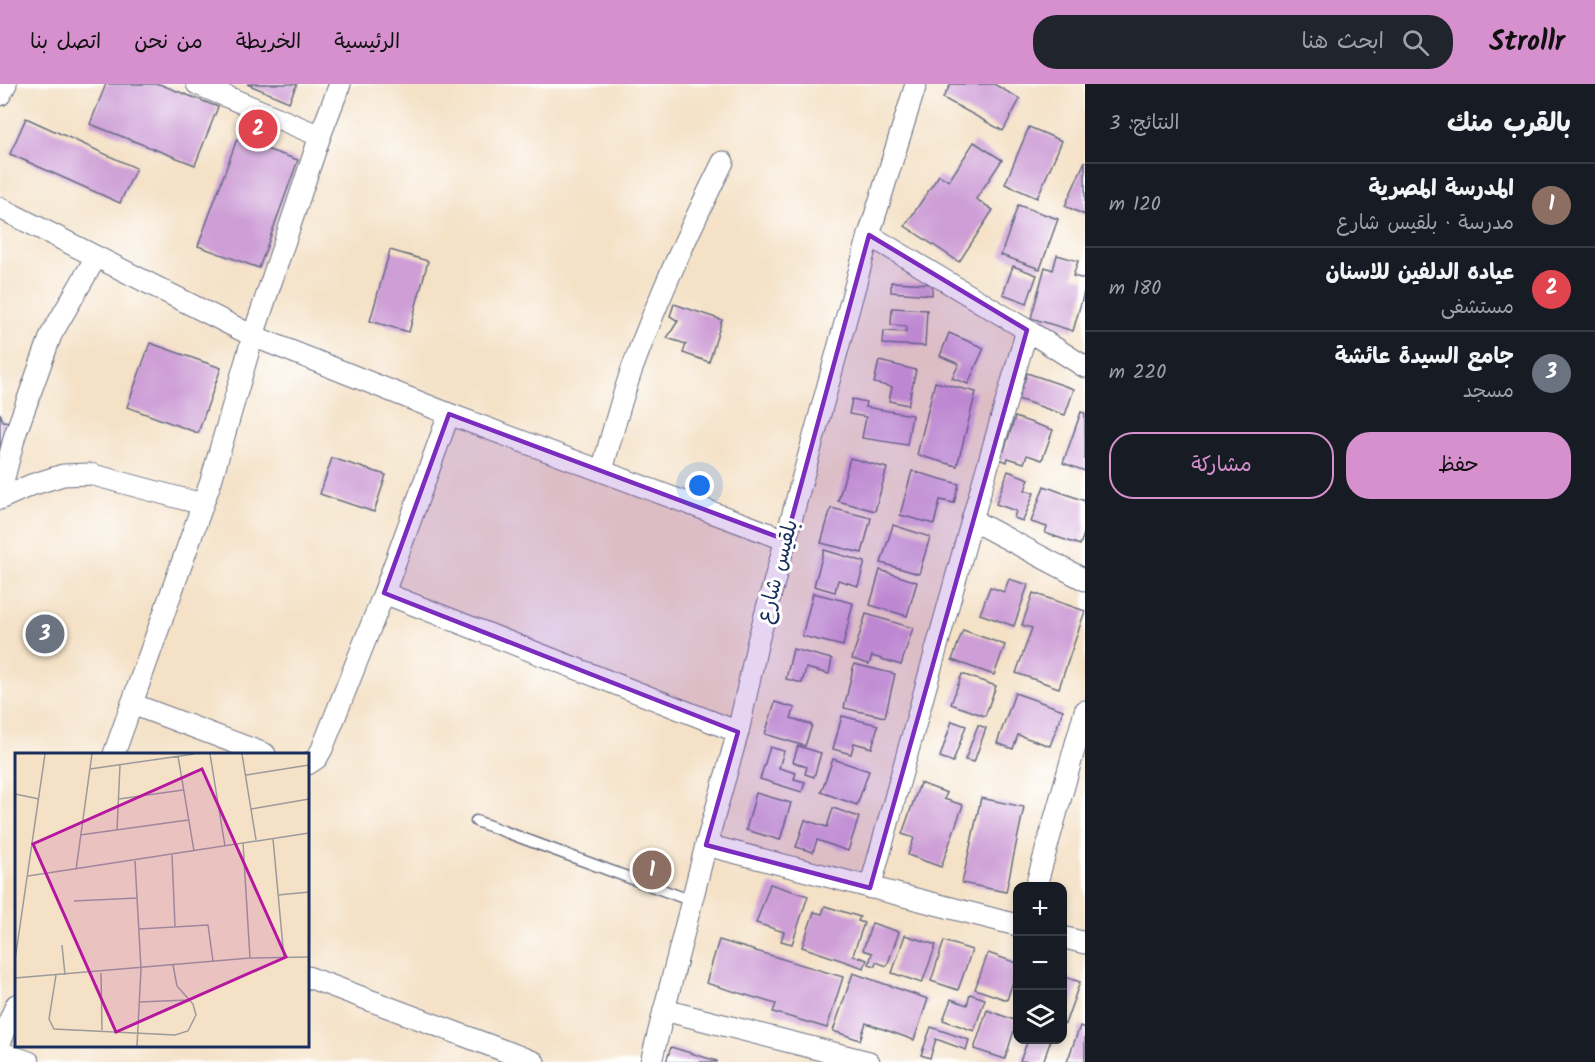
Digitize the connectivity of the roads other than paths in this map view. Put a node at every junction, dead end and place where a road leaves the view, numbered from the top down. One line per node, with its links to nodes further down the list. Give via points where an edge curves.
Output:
1 (6, 84): 5 (street)
2 (197, 84): 6 (street)
3 (340, 84): 6 (street)
4 (916, 84): 9 (street, بلقيس شارع)
5 (0, 95)
6 (320, 136): 12 (street)
7 (723, 162): 15 (street, via 647,330)
8 (0, 208): 10 (street)
9 (869, 235): 11 (street); 20 (street, بلقيس شارع)
10 (96, 257): 12 (street); 16 (street, via 51,335 15,435)
11 (1027, 330): 13 (street); 19 (street)
12 (253, 336): 14 (street); 18 (street)
13 (1085, 367)
14 (449, 414): 15 (street); 22 (street)
15 (602, 471): 20 (street)
16 (0, 493)
17 (0, 499): 18 (street, via 63,475 90,474)
18 (202, 504): 23 (street)
19 (972, 520): 21 (street); 32 (street)
20 (786, 540): 25 (street, بلقيس شارع)
21 (1085, 580)
22 (384, 592): 25 (street); 28 (street, via 322,749)
23 (132, 704): 26 (street); 27 (street)
24 (1085, 711): 31 (street)
25 (738, 732): 30 (street, بلقيس شارع)
26 (114, 753)
27 (262, 753)
28 (309, 763)
29 (476, 821): 33 (lane)
30 (706, 846): 32 (street); 33 (street, بلقيس شارع)
31 (1037, 882)
32 (870, 888): 34 (street)
33 (692, 901): 39 (street, بلقيس شارع)
34 (1013, 924)
35 (1067, 938): 36 (street)
36 (1085, 943)
37 (309, 977): 43 (street)
38 (15, 1007): 40 (street)
39 (664, 1010): 44 (street, بلقيس شارع); 45 (street)
40 (0, 1043)
41 (0, 1052): 42 (street)
42 (29, 1062)
43 (534, 1062)
44 (651, 1062)
45 (869, 1062)

